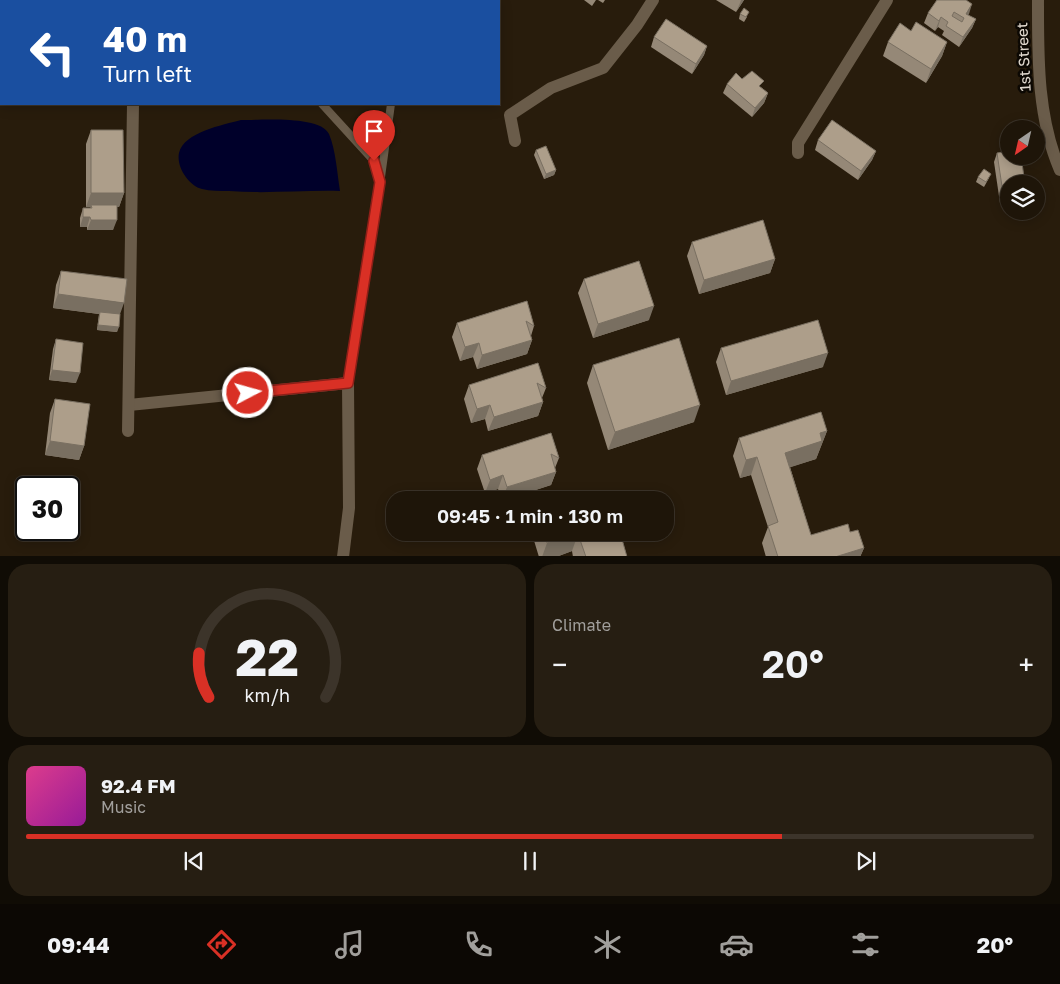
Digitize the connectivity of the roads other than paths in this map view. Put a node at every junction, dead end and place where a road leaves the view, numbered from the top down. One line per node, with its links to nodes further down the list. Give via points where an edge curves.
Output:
1 (653, 0): 7 (street, via 603,68 551,88 510,114)
2 (887, 0): 8 (street, via 798,143)
3 (1038, 0): 9 (street, 1st Street, via 1038,81 1053,154)
4 (135, 105): 12 (street)
5 (323, 105): 10 (lane, via 374,161)
6 (390, 105): 10 (lane)
7 (515, 141)
8 (798, 153)
9 (1060, 170)
10 (380, 182): 11 (lane)
11 (348, 383): 12 (street); 14 (street, via 348,508)
12 (129, 405): 13 (street)
13 (128, 431)
14 (343, 556)

